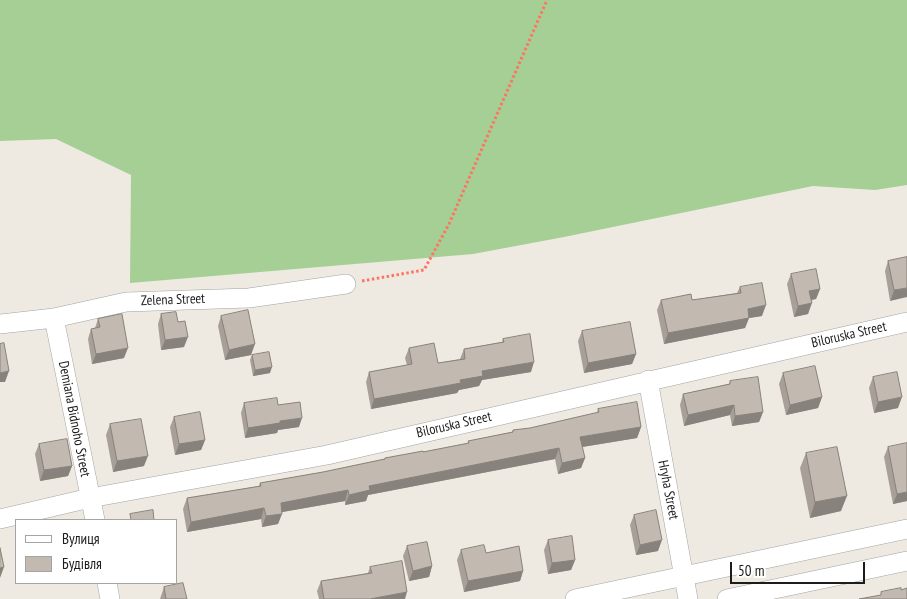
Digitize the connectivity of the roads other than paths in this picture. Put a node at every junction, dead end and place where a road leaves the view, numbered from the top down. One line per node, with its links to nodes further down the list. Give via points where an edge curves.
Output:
1 (346, 284): 2 (street, Zelena Street, via 249,298 126,302)
2 (54, 318): 4 (street, Zelena Street); 6 (street, Demiana Bidnoho Street)
3 (907, 322): 5 (street, Biloruska Street)
4 (0, 324)
5 (648, 380): 6 (street, Biloruska Street, via 327,455); 11 (street, Hryha Street)
6 (90, 498): 7 (street, Biloruska Street); 8 (street, Demiana Bidnoho Street)
7 (0, 519)
8 (95, 519)
9 (907, 529): 11 (street)
10 (907, 561): 16 (street)
11 (685, 576): 14 (street); 15 (street, Hryha Street)
12 (107, 584): 13 (street)
13 (110, 599)
14 (575, 599)
15 (688, 599)
16 (727, 599)

